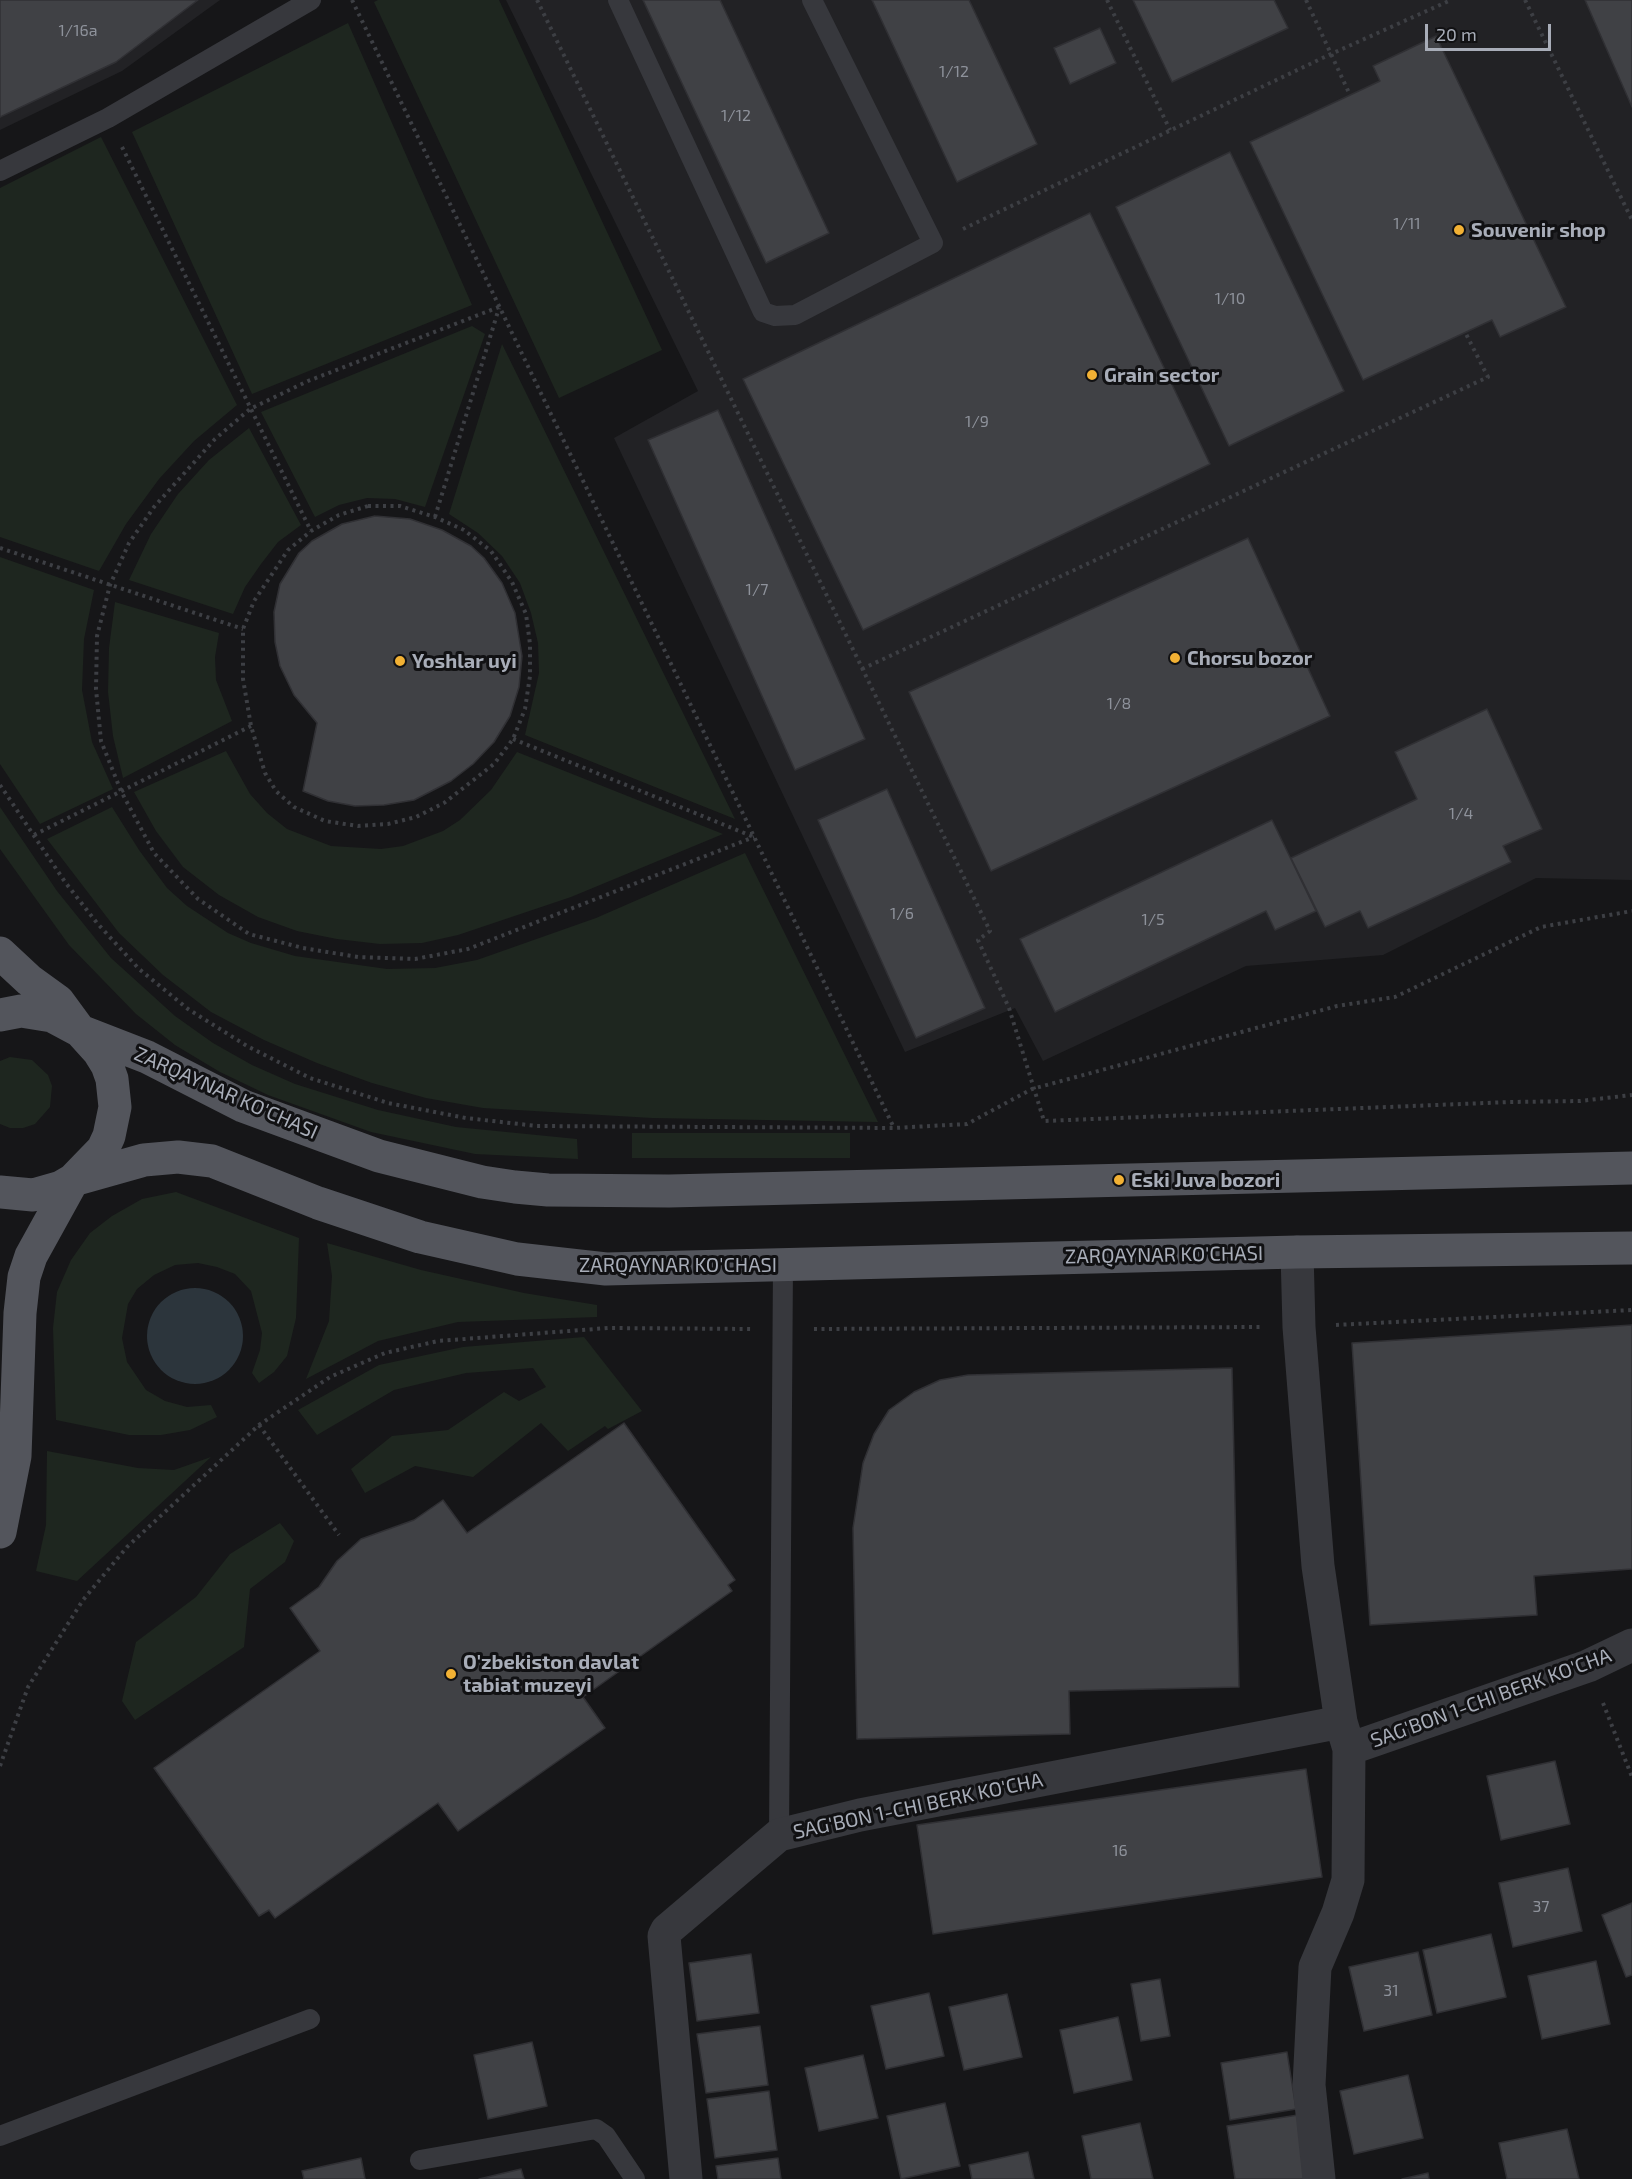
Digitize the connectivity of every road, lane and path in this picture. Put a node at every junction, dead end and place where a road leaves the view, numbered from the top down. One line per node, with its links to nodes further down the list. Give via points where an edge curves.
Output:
1 (311, 0): 12 (lane)
2 (352, 0): 17 (path)
3 (537, 0): 25 (path)
4 (618, 0): 16 (lane, via 763,312 795,315)
5 (812, 0): 16 (lane)
6 (1107, 0): 13 (path)
7 (1306, 0): 10 (path)
8 (1451, 0): 10 (path)
9 (1525, 0): 15 (path)
10 (1331, 54): 11 (path); 13 (path)
11 (1350, 94)
12 (108, 118): 14 (lane); 19 (path)
13 (1170, 130): 16 (path)
14 (0, 171)
15 (1632, 220)
16 (933, 243)
17 (499, 307): 19 (path, via 308,381); 20 (path); 31 (path)
18 (1465, 332): 25 (path, via 1488,377)
19 (250, 409): 21 (path); 23 (path, via 215,439 154,507 129,543)
20 (435, 517): 21 (path, via 400,506 368,506 339,515); 27 (path, via 464,530 491,551 512,582 526,614 530,676 525,709)
21 (311, 531): 24 (path, via 288,550 269,575)
22 (0, 548): 23 (path)
23 (110, 585): 24 (path); 29 (path, via 96,636 96,689 101,741)
24 (243, 629): 26 (path, via 243,679)
25 (862, 669): 36 (path, via 990,931 978,940 1009,1008)
26 (251, 726): 27 (path, via 265,773 276,791 294,807 325,821 358,826 416,817 444,803 494,764); 29 (path)
27 (513, 740): 31 (path)
28 (0, 785): 30 (path)
29 (121, 791): 30 (path); 31 (path, via 154,854 198,898 249,934 358,957 415,959 468,950)
30 (34, 835): 38 (path, via 90,915 139,969 188,1009 247,1046 310,1078 388,1103 537,1126)
31 (754, 837): 38 (path)
32 (1632, 911): 36 (path, via 1541,927 1395,997 1337,1006)
33 (0, 953): 35 (main road, via 58,1001)
34 (0, 1015): 35 (main road, via 21,1011 52,1016)
35 (80, 1031): 39 (main road, ZARQAYNAR KO'CHASI, via 147,1058 243,1106 345,1145 482,1182 548,1190 681,1191); 40 (main road, via 107,1065 115,1107 103,1149)
36 (1032, 1089): 37 (path, via 1044,1121 1580,1101); 38 (path, via 967,1124)
37 (1632, 1095)
38 (894, 1128)
39 (1632, 1168)
40 (74, 1180): 41 (main road, ZARQAYNAR KO'CHASI, via 33,1196); 44 (main road, ZARQAYNAR KO'CHASI, via 144,1160 195,1158 237,1169 386,1226 517,1259 606,1269); 49 (main road, via 42,1233 24,1277 15,1456)
41 (0, 1192)
42 (1632, 1248): 43 (main road, ZARQAYNAR KO'CHASI)
43 (1297, 1252): 44 (main road, ZARQAYNAR KO'CHASI); 46 (street)
44 (783, 1265): 47 (lane)
45 (1632, 1310): 46 (path)
46 (1299, 1327): 47 (path); 53 (street, via 1318,1566)
47 (783, 1329): 48 (path, via 608,1328 438,1341 385,1353 330,1377); 56 (lane)
48 (259, 1425): 50 (path); 54 (path, via 127,1547 83,1600 28,1687)
49 (0, 1532)
50 (339, 1535)
51 (1632, 1645): 52 (street, SAG'BON 1-CHI BERK KO'CHA)
52 (1588, 1666): 53 (street, SAG'BON 1-CHI BERK KO'CHA); 55 (path)
53 (1345, 1736): 56 (street, SAG'BON 1-CHI BERK KO'CHA, via 860,1815); 62 (street, via 1348,1880 1315,1967 1309,2085)
54 (0, 1766)
55 (1632, 1777)
56 (779, 1835): 61 (street, SAG'BON 1-CHI BERK KO'CHA, via 667,1929 664,1936)
57 (310, 2019): 58 (lane)
58 (0, 2136)
59 (420, 2160): 60 (lane, via 596,2129 606,2136)
60 (635, 2179)
61 (686, 2179)
62 (1319, 2179)

